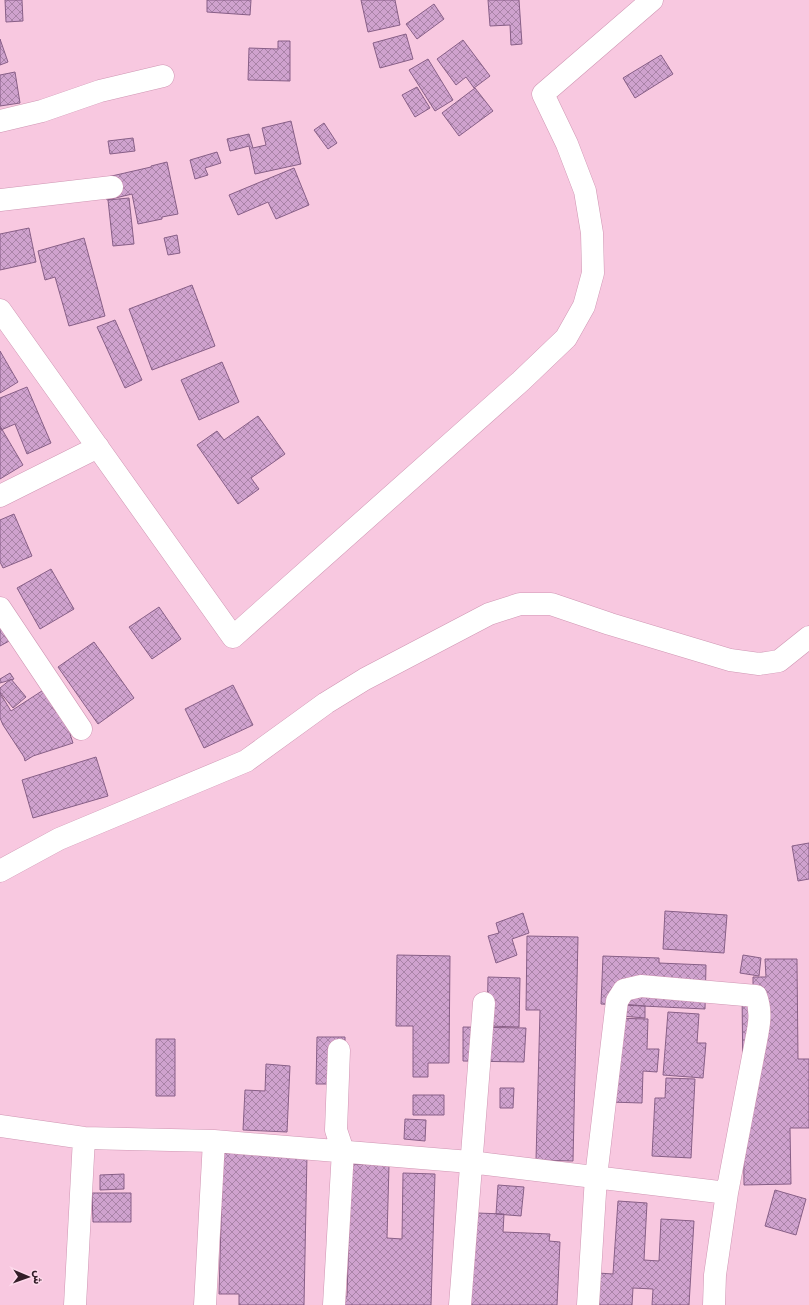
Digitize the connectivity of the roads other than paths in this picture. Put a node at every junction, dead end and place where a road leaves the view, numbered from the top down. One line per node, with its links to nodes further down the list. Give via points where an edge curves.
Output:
1 (652, 0): 7 (street, via 543,94 567,144 585,191 592,232 593,273 584,306 566,338 233,637)
2 (163, 76): 3 (street, via 100,91)
3 (0, 121)
4 (112, 187): 5 (street)
5 (0, 200)
6 (0, 310): 7 (street)
7 (98, 447): 8 (street)
8 (0, 496)
9 (0, 608): 11 (street)
10 (809, 638): 12 (street, via 779,661 759,664 730,660 551,604 520,604 489,614 365,679 326,703 246,761 59,839)
11 (80, 729)
12 (0, 871)
13 (484, 1003): 19 (street)
14 (340, 1050): 18 (street, via 336,1130)
15 (0, 1126): 16 (street)
16 (84, 1138): 17 (street); 22 (street)
17 (214, 1141): 18 (street); 23 (street)
18 (343, 1151): 19 (street); 24 (street)
19 (470, 1162): 20 (street); 25 (street)
20 (596, 1177): 21 (street); 21 (street, via 617,1001 624,990 641,986 756,996 759,1004 759,1022); 26 (street)
21 (727, 1192): 27 (street, via 714,1275)
22 (75, 1305)
23 (205, 1305)
24 (334, 1305)
25 (460, 1305)
26 (588, 1305)
27 (714, 1305)

